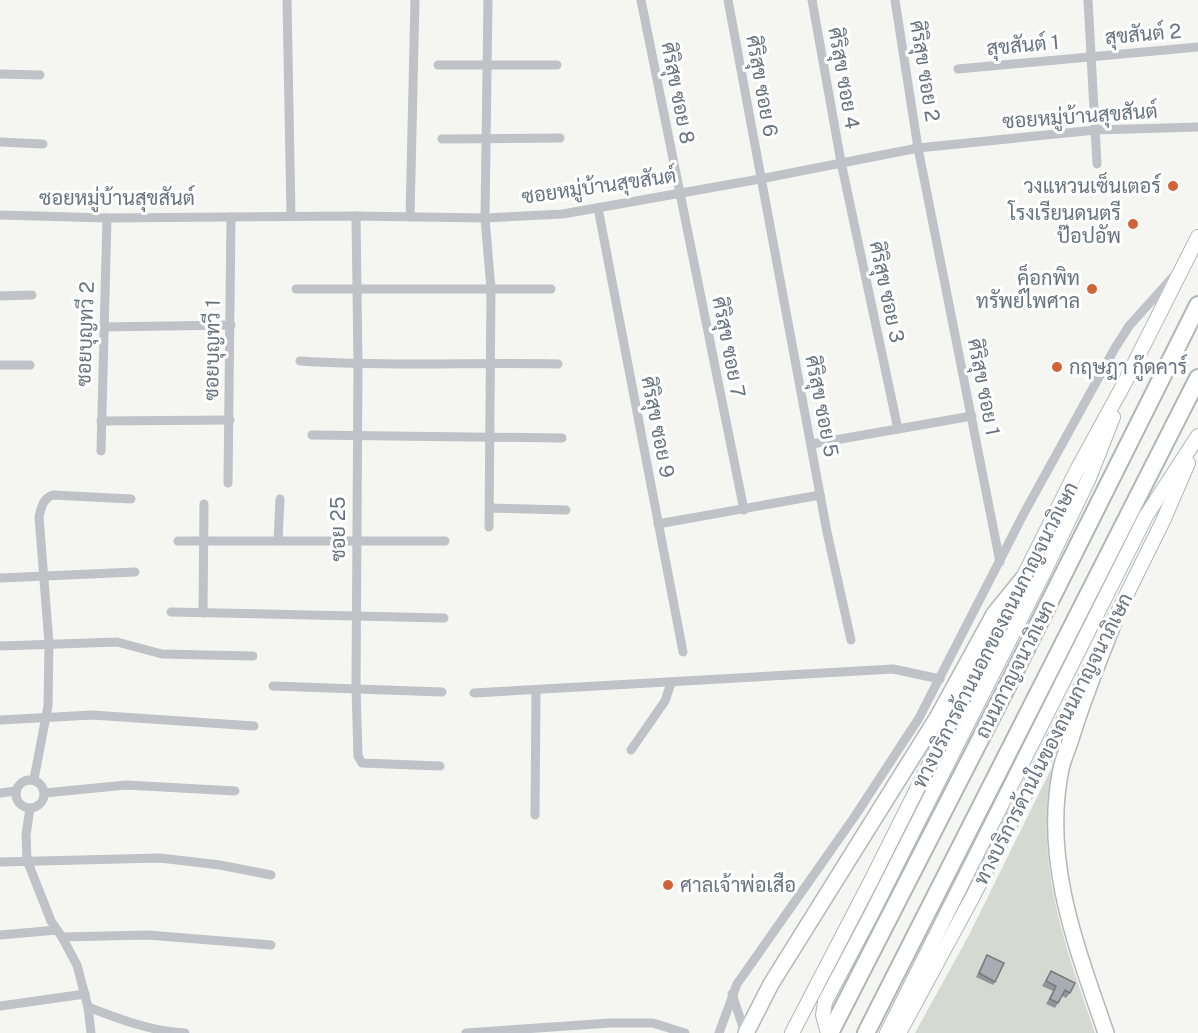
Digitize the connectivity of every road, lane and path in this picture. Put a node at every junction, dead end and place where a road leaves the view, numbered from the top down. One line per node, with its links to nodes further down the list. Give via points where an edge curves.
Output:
1 (287, 0): 31 (street)
2 (416, 0): 34 (street)
3 (488, 0): 11 (street)
4 (641, 0): 28 (street, ศิริสุข ซอย 8)
5 (728, 0): 27 (street, ศิริสุข ซอย 6)
6 (812, 0): 25 (street, ศิริสุข ซอย 4)
7 (895, 0): 24 (street, ศิริสุข ซอย 2)
8 (1088, 0): 10 (street)
9 (1198, 47): 10 (street, สุขสันต์ 2)
10 (1092, 57): 14 (street, สุขสันต์ 1); 18 (street)
11 (488, 64): 12 (street); 13 (street); 19 (street)
12 (438, 65)
13 (556, 65)
14 (958, 69)
15 (0, 74): 16 (street)
16 (40, 75)
17 (1198, 127): 18 (street, ซอยหมู่บ้านสุขสันต์)
18 (1096, 130): 24 (street, ซอยหมู่บ้านสุขสันต์); 26 (street)
19 (487, 138): 20 (street); 21 (street); 36 (street)
20 (560, 138)
21 (442, 139)
22 (0, 142): 23 (street)
23 (43, 144)
24 (918, 148): 25 (street, ซอยหมู่บ้านสุขสันต์); 56 (street, ศิริสุข ซอย 1)
25 (842, 162): 27 (street, ซอยหมู่บ้านสุขสันต์); 59 (street, ศิริสุข ซอย 3)
26 (1097, 165)
27 (760, 178): 28 (street, ซอยหมู่บ้านสุขสันต์); 65 (street, ศิริสุข ซอย 5)
28 (680, 192): 29 (street, ซอยหมู่บ้านสุขสันต์); 74 (street, ศิริสุข ซอย 7)
29 (598, 208): 36 (street, ซอยหมู่บ้านสุขสันต์); 75 (street, ศิริสุข ซอย 9)
30 (0, 215): 35 (street, ซอยหมู่บ้านสุขสันต์)
31 (291, 216): 32 (street, ซอยหมู่บ้านสุขสันต์); 33 (street, ซอยหมู่บ้านสุขสันต์)
32 (356, 216): 34 (street, ซอยหมู่บ้านสุขสันต์); 42 (street, ซอย 25)
33 (231, 217): 35 (street, ซอยหมู่บ้านสุขสันต์); 46 (street, ซอยบุญทวี 1)
34 (410, 217): 36 (street, ซอยหมู่บ้านสุขสันต์)
35 (107, 218): 47 (street, ซอยบุญทวี 2)
36 (486, 218): 40 (street)
37 (1198, 237): 38 (main road, ทางบริการด้านนอกของถนนกาญจนาภิเษก)
38 (1187, 261): 55 (main road, ทางบริการด้านนอกของถนนกาญจนาภิเษก); 82 (street, via 1129,326 1115,348)
39 (296, 289): 42 (street)
40 (491, 289): 41 (street); 42 (street); 49 (street)
41 (551, 289)
42 (356, 290): 53 (street, ซอย 25)
43 (0, 296): 44 (street)
44 (32, 296)
45 (1198, 305): 134 (highway, ถนนกาญจนาภิเษก)
46 (231, 325): 47 (street); 57 (street, ซอยบุญทวี 1)
47 (103, 327): 58 (street, ซอยบุญทวี 2)
48 (300, 361): 53 (street)
49 (491, 362): 50 (street); 53 (street); 62 (street)
50 (558, 364)
51 (0, 365): 52 (street)
52 (30, 365)
53 (357, 365): 61 (street, ซอย 25)
54 (1198, 378): 135 (highway, ถนนกาญจนาภิเษก)
55 (1124, 384): 85 (main road, ทางบริการด้านนอกของถนนกาญจนาภิเษก); 134 (main road, via 1103,445 1043,574 825,1002 823,1015)
56 (972, 416): 59 (street); 82 (street, ศิริสุข ซอย 1)
57 (230, 420): 58 (street); 67 (street, ซอยบุญทวี 1)
58 (101, 421): 66 (street, ซอยบุญทวี 2)
59 (898, 429): 65 (street)
60 (312, 435): 61 (street)
61 (356, 436): 62 (street); 81 (street, ซอย 25)
62 (490, 437): 64 (street); 72 (street)
63 (1198, 437): 91 (main road, ทางบริการด้านในของถนนกาญจนาภิเษก, via 1163,521); 136 (main road, via 1146,516)
64 (562, 438)
65 (812, 444): 68 (street, ศิริสุข ซอย 5)
66 (101, 451)
67 (228, 483)
68 (820, 495): 74 (street); 92 (street, ศิริสุข ซอย 5)
69 (131, 499): 84 (street, via 49,496 39,517)
70 (280, 499): 79 (street)
71 (204, 504): 78 (street)
72 (489, 508): 73 (street); 76 (street)
73 (566, 510)
74 (744, 510): 75 (street)
75 (658, 524): 95 (street, ศิริสุข ซอย 9)
76 (489, 527)
77 (178, 541): 78 (street)
78 (204, 541): 79 (street); 88 (street)
79 (278, 541): 81 (street)
80 (445, 541): 81 (street)
81 (356, 542): 89 (street, ซอย 25)
82 (1000, 562): 97 (street)
83 (135, 572): 84 (street)
84 (44, 576): 86 (street); 93 (street)
85 (1024, 577): 132 (main road, via 994,614 937,718 771,984); 133 (main road, ทางบริการด้านนอกของถนนกาญจนาภิเษก)
86 (0, 578)
87 (171, 612): 88 (street)
88 (203, 613): 89 (street)
89 (356, 616): 90 (street); 100 (street, ซอย 25)
90 (444, 618)
91 (1113, 622): 137 (main road, ทางบริการด้านในของถนนกาญจนาภิเษก); 138 (main road, via 1061,769 1055,822 1058,872)
92 (850, 640)
93 (49, 644): 94 (street); 96 (street, via 117,642 162,654); 104 (street)
94 (0, 646)
95 (683, 652)
96 (253, 656)
97 (940, 679): 98 (street, via 893,669); 123 (street, via 855,816)
98 (671, 682): 101 (street); 107 (street, via 665,700)
99 (273, 686): 100 (street)
100 (356, 688): 102 (street); 108 (street, ซอย 25, via 360,762)
101 (536, 690): 103 (street); 115 (street)
102 (442, 692)
103 (474, 693)
104 (46, 717): 105 (street); 106 (street); 109 (street)
105 (0, 720)
106 (254, 726)
107 (631, 750)
108 (440, 766)
109 (33, 779): 110 (street, via 24,780); 113 (street, via 42,784)
110 (16, 791): 112 (street); 114 (street, via 21,804)
111 (236, 791): 113 (street, via 126,785)
112 (0, 793)
113 (45, 793): 114 (street, via 39,806)
114 (30, 808): 116 (street)
115 (535, 815)
116 (27, 860): 117 (street); 118 (street, via 160,858); 119 (street)
117 (0, 862)
118 (271, 875)
119 (60, 934): 120 (street); 121 (street, via 148,935); 122 (street, via 77,966)
120 (0, 935)
121 (271, 945)
122 (85, 994): 124 (street); 125 (street)
123 (732, 994): 131 (street); 132 (street)
124 (0, 1006)
125 (88, 1007): 127 (street); 128 (street, via 148,1028)
126 (491, 1032): 129 (street); 130 (street, via 654,1023)
127 (91, 1033)
128 (184, 1033)
129 (466, 1033)
130 (685, 1033)
131 (719, 1033)
132 (745, 1033)
133 (792, 1033)
134 (829, 1033)
135 (866, 1033)
136 (887, 1033)
137 (899, 1033)
138 (1106, 1033)

